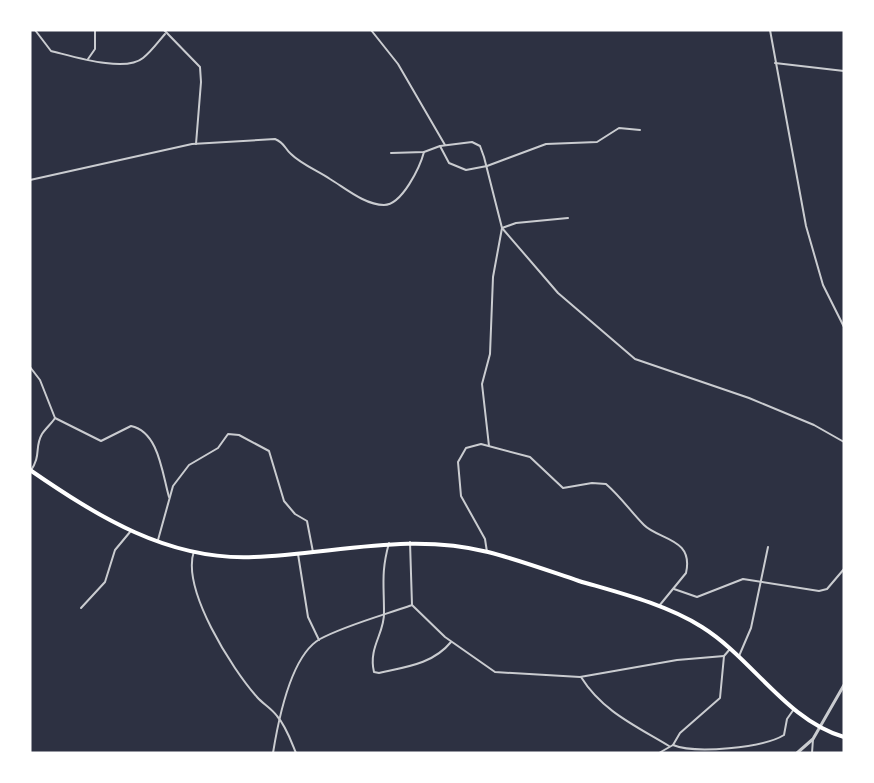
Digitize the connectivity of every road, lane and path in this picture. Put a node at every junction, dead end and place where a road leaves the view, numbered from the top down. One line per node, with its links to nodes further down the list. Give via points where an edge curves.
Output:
1 (35, 30): 7 (street, via 51,51)
2 (95, 30): 7 (street, via 94,49)
3 (164, 30): 6 (street)
4 (371, 30): 12 (street, via 398,64)
5 (770, 30): 8 (street)
6 (165, 34): 7 (street, via 142,60 127,64); 11 (street, via 200,67)
7 (88, 59)
8 (775, 63): 9 (street); 20 (street, via 817,268)
9 (844, 71)
10 (640, 130): 16 (street, via 619,128 597,142 546,144)
11 (196, 144): 14 (street, via 275,139 284,142 291,154 349,190 383,205 407,188); 17 (street)
12 (445, 145): 13 (street); 16 (street, via 475,142)
13 (440, 146): 14 (street); 16 (street, via 455,167 466,170)
14 (424, 152): 15 (street)
15 (391, 153)
16 (487, 166): 19 (street)
17 (30, 180)
18 (568, 218): 19 (street, via 525,221)
19 (502, 228): 23 (street, via 558,294 634,359 749,398); 24 (street, via 493,278 490,354 482,384)
20 (844, 327)
21 (30, 367): 22 (street, via 40,380)
22 (55, 418): 25 (street, via 43,434 38,461); 26 (street, via 101,441 131,426 140,428 152,439)
23 (844, 442)
24 (489, 446): 34 (street, via 470,445 458,462 461,496 485,539); 38 (street, via 530,457 563,488 606,484 645,526 670,537 681,549 688,567)
25 (30, 471): 27 (main road, via 92,513)
26 (170, 499): 28 (street); 33 (street, via 173,486 189,465 218,448 228,434 239,435 269,451 284,501 307,521)
27 (130, 531): 28 (main road); 41 (street, via 115,550 105,582)
28 (158, 540): 32 (main road)
29 (410, 542): 30 (main road); 34 (main road); 39 (street)
30 (389, 543): 33 (main road); 42 (street, via 382,574)
31 (768, 547): 37 (street)
32 (194, 551): 35 (main road, via 251,557); 51 (street, via 191,560 196,587 211,626 231,663)
33 (313, 552): 35 (main road)
34 (487, 552): 40 (main road)
35 (298, 554): 43 (street, via 309,617)
36 (844, 569): 37 (street, via 826,589 819,591)
37 (759, 582): 38 (street, via 743,579 697,597); 47 (street, via 751,628)
38 (674, 589): 40 (street)
39 (412, 605): 42 (street); 44 (street)
40 (658, 607): 45 (main road, via 702,627)
41 (81, 608)
42 (385, 615): 43 (street); 44 (street, via 373,648 374,672 420,663 441,654)
43 (318, 640): 51 (street, via 302,660 282,701)
44 (451, 642): 48 (street, via 490,670)
45 (730, 649): 46 (street); 47 (main road)
46 (724, 656): 48 (street, via 665,661); 55 (street, via 720,698 680,733)
47 (739, 656): 50 (main road)
48 (580, 677): 56 (street, via 591,694 619,717)
49 (844, 685): 52 (street)
50 (794, 709): 52 (main road); 57 (street, via 784,735 779,738 748,746)
51 (279, 718): 58 (street); 59 (street)
52 (819, 728): 53 (main road); 54 (street)
53 (844, 737)
54 (813, 739): 61 (street); 62 (street)
55 (673, 745): 56 (street); 57 (street)
56 (669, 746): 60 (street)
57 (684, 751)
58 (273, 753)
59 (296, 753)
60 (659, 753)
61 (797, 753)
62 (812, 753)

